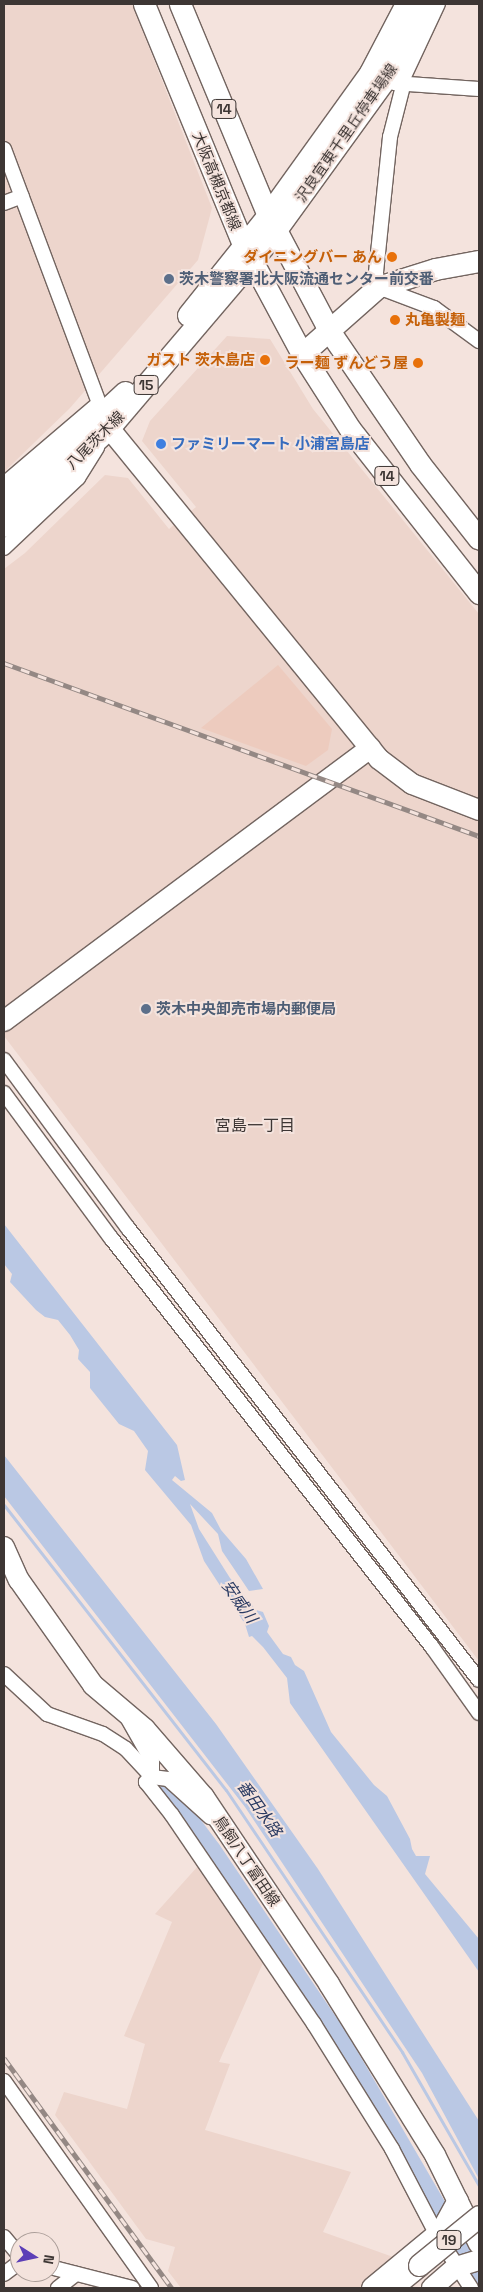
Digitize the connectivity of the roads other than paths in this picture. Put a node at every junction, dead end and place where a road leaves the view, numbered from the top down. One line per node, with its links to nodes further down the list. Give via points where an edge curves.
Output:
1 (144, 4): 12 (main road, 大阪高槻京都線 / 14)
2 (180, 4): 11 (main road, 14)
3 (406, 4): 6 (main road, 沢良宜東千里丘停車場線)
4 (424, 4): 6 (main road, 沢良宜東千里丘停車場線)
5 (438, 4): 6 (street)
6 (390, 81): 7 (street); 11 (main road, 沢良宜東千里丘停車場線); 14 (street, via 390,137 376,273)
7 (479, 89)
8 (4, 148): 9 (street)
9 (22, 196): 10 (street); 19 (street)
10 (4, 203)
11 (272, 224): 12 (main road, 八尾茨木線 / 15); 15 (main road, 14)
12 (247, 253): 17 (main road, 大阪高槻京都線 / 14); 18 (main road, 八尾茨木線 / 15); 21 (main road, 八尾茨木線 / 15)
13 (479, 261): 14 (main road, via 435,269)
14 (378, 287): 15 (main road); 16 (street, via 428,305)
15 (330, 332): 17 (main road); 26 (main road, 14, via 420,464)
16 (479, 341)
17 (302, 354): 28 (main road, 大阪高槻京都線 / 14, via 350,429)
18 (137, 381): 19 (main road); 22 (main road, 八尾茨木線 / 15)
19 (99, 404): 20 (street)
20 (76, 424): 22 (main road); 23 (street)
21 (109, 428): 25 (main road, 八尾茨木線 / 15); 27 (street, via 78,478); 29 (main road)
22 (46, 466): 24 (main road, 八尾茨木線 / 15)
23 (4, 484)
24 (4, 504)
25 (4, 526)
26 (479, 539)
27 (4, 548)
28 (479, 593)
29 (370, 748): 30 (main road, via 389,768 412,784); 31 (main road)
30 (479, 810)
31 (4, 1021)
32 (4, 1060): 36 (street, via 128,1228)
33 (4, 1093): 38 (street, via 117,1245 432,1647)
34 (4, 1547): 37 (main road, 鳥飼八丁富田線, via 18,1580 93,1685)
35 (4, 1674): 39 (street, via 47,1714 103,1734 126,1749)
36 (479, 1680)
37 (122, 1710): 39 (street, via 152,1761); 40 (main road, 鳥飼八丁富田線, via 145,1728 204,1797)
38 (479, 1713)
39 (152, 1777): 40 (street, via 168,1780); 44 (street, via 146,1782 283,1978 392,2149)
40 (226, 1830): 42 (main road, 鳥飼八丁富田線, via 329,1984 436,2156)
41 (4, 2081): 53 (street)
42 (456, 2203): 44 (main road); 46 (main road, 鳥飼八丁富田線)
43 (479, 2216): 50 (main road, 19, bridge)
44 (439, 2233): 47 (street); 50 (main road)
45 (479, 2234): 50 (main road, 19)
46 (479, 2244)
47 (466, 2264): 50 (main road); 56 (street)
48 (60, 2270): 49 (street)
49 (76, 2274): 51 (street); 52 (street)
50 (425, 2275): 54 (main road); 55 (main road, 19)
51 (58, 2288)
52 (132, 2288)
53 (151, 2288)
54 (372, 2288)
55 (391, 2288)
56 (471, 2288)

